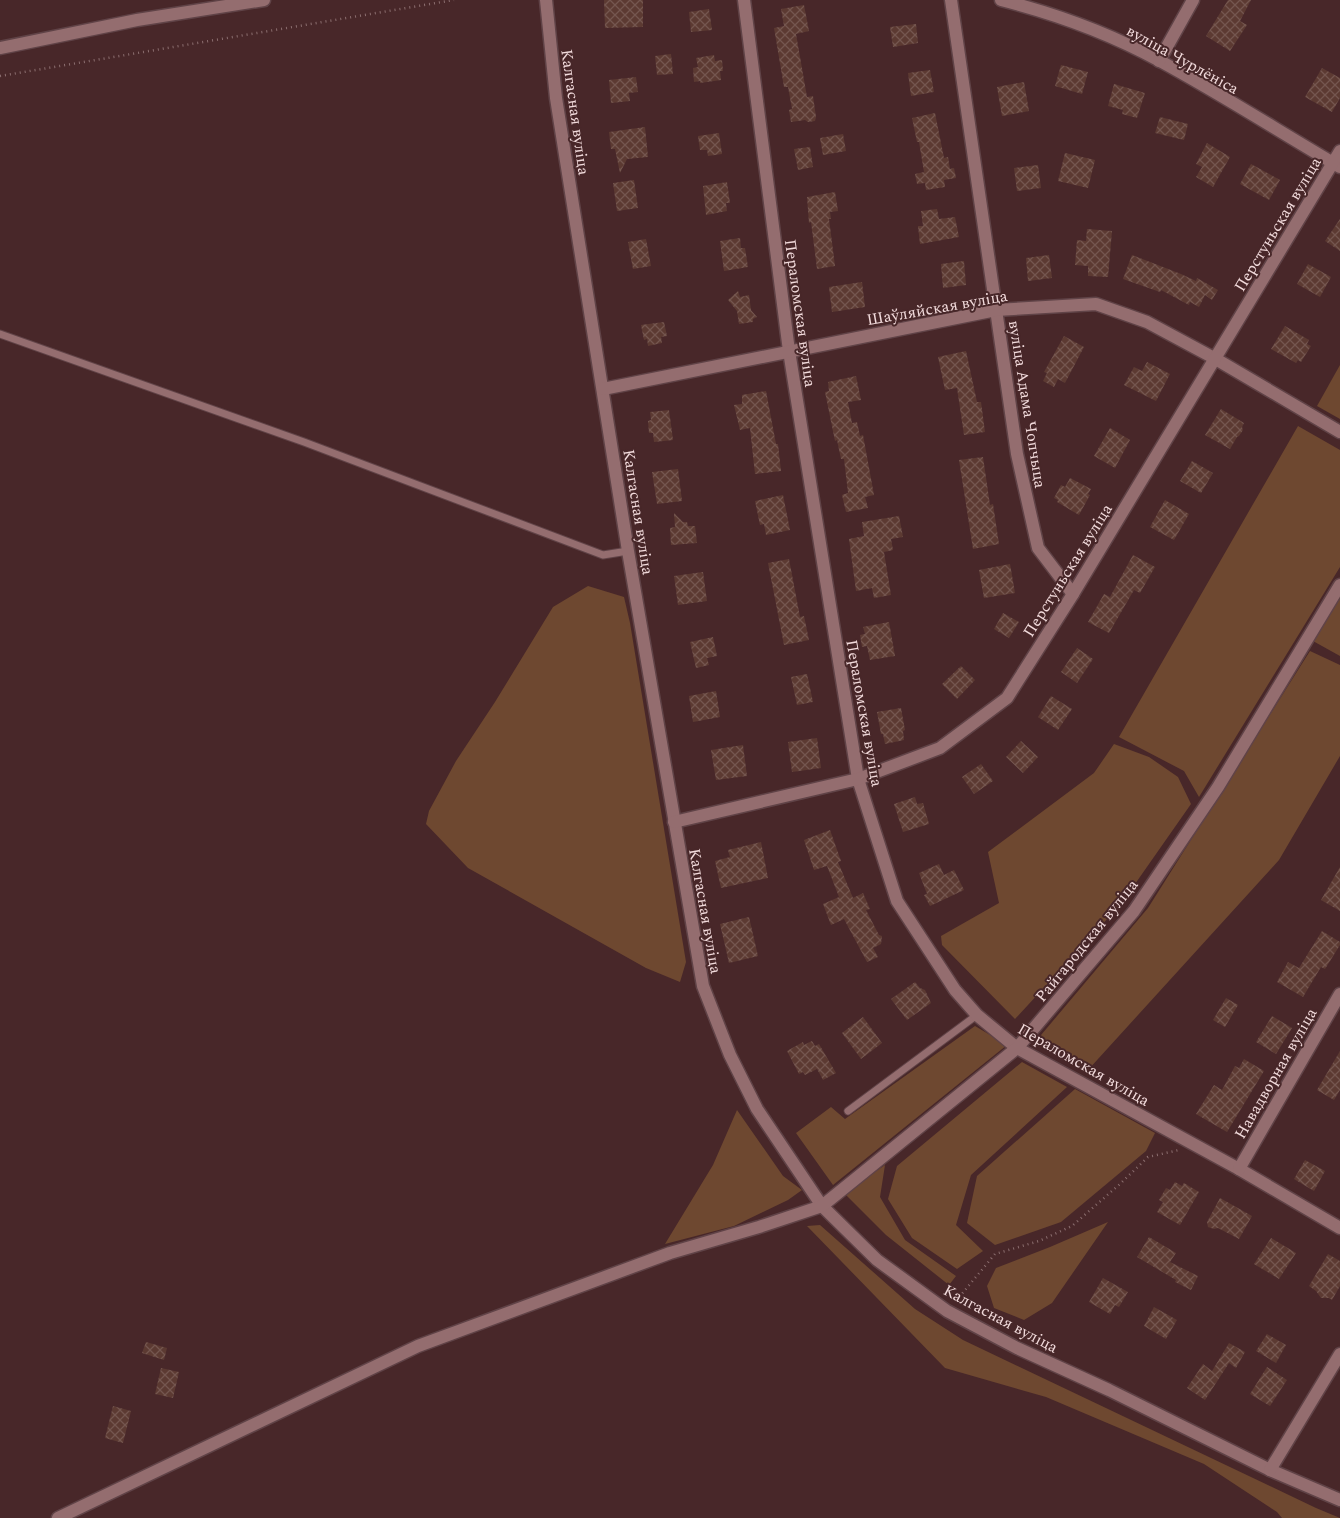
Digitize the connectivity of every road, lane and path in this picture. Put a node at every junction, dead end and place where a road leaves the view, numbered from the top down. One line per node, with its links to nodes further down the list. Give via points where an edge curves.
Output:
1 (264, 0): 8 (street, via 138,20)
2 (454, 0): 10 (path)
3 (546, 0): 17 (street, Калгасная вуліца, via 556,98)
4 (744, 0): 15 (street, Пераломская вуліца)
5 (951, 0): 13 (street, вуліца Адама Чопчыца)
6 (1001, 0): 9 (street, вуліца Чурлёніса, via 1093,30)
7 (1193, 0): 9 (street)
8 (0, 48)
9 (1159, 61): 12 (street, вуліца Чурлёніса)
10 (0, 76)
11 (1340, 150): 12 (street, Перстуньская вуліца)
12 (1336, 165): 16 (street, Перстуньская вуліца)
13 (996, 310): 15 (street, Шаўляйская вуліца); 16 (street, Шаўляйская вуліца, via 1096,304 1147,322); 21 (street, вуліца Адама Чопчыца, via 1017,454 1038,548)
14 (0, 334): 19 (lane, via 304,442 603,555)
15 (789, 352): 17 (street, Шаўляйская вуліца); 22 (street, Пераломская вуліца)
16 (1214, 358): 18 (street, Шаўляйская вуліца); 21 (street, Перстуньская вуліца)
17 (603, 389): 19 (street, Калгасная вуліца)
18 (1340, 432)
19 (628, 551): 23 (street, Калгасная вуліца)
20 (1340, 585): 26 (street, Райгародская вуліца, via 1218,787 1134,911)
21 (1073, 594): 22 (street, Перстуньская вуліца, via 1007,698 940,748)
22 (858, 779): 23 (street, Перстуньская вуліца); 25 (street, Пераломская вуліца, via 897,901 956,990)
23 (674, 822): 30 (street, Калгасная вуліца, via 702,986 730,1055 757,1109)
24 (1340, 994): 29 (street, Навадворная вуліца)
25 (977, 1015): 26 (street, Пераломская вуліца); 27 (lane)
26 (1018, 1048): 28 (street, Пераломская вуліца); 30 (street, Райгародская вуліца)
27 (848, 1111)
28 (1198, 1146): 29 (street, Пераломская вуліца); 32 (path, via 1148,1157 1072,1226 1039,1241 995,1254)
29 (1239, 1169): 31 (street, Пераломская вуліца)
30 (822, 1206): 32 (street, Калгасная вуліца, via 877,1260); 36 (street, via 670,1253 418,1346)
31 (1340, 1228)
32 (947, 1312): 34 (street, Калгасная вуліца)
33 (1340, 1354): 34 (street)
34 (1270, 1470): 35 (street, Калгасная вуліца)
35 (1340, 1500)
36 (58, 1518)

